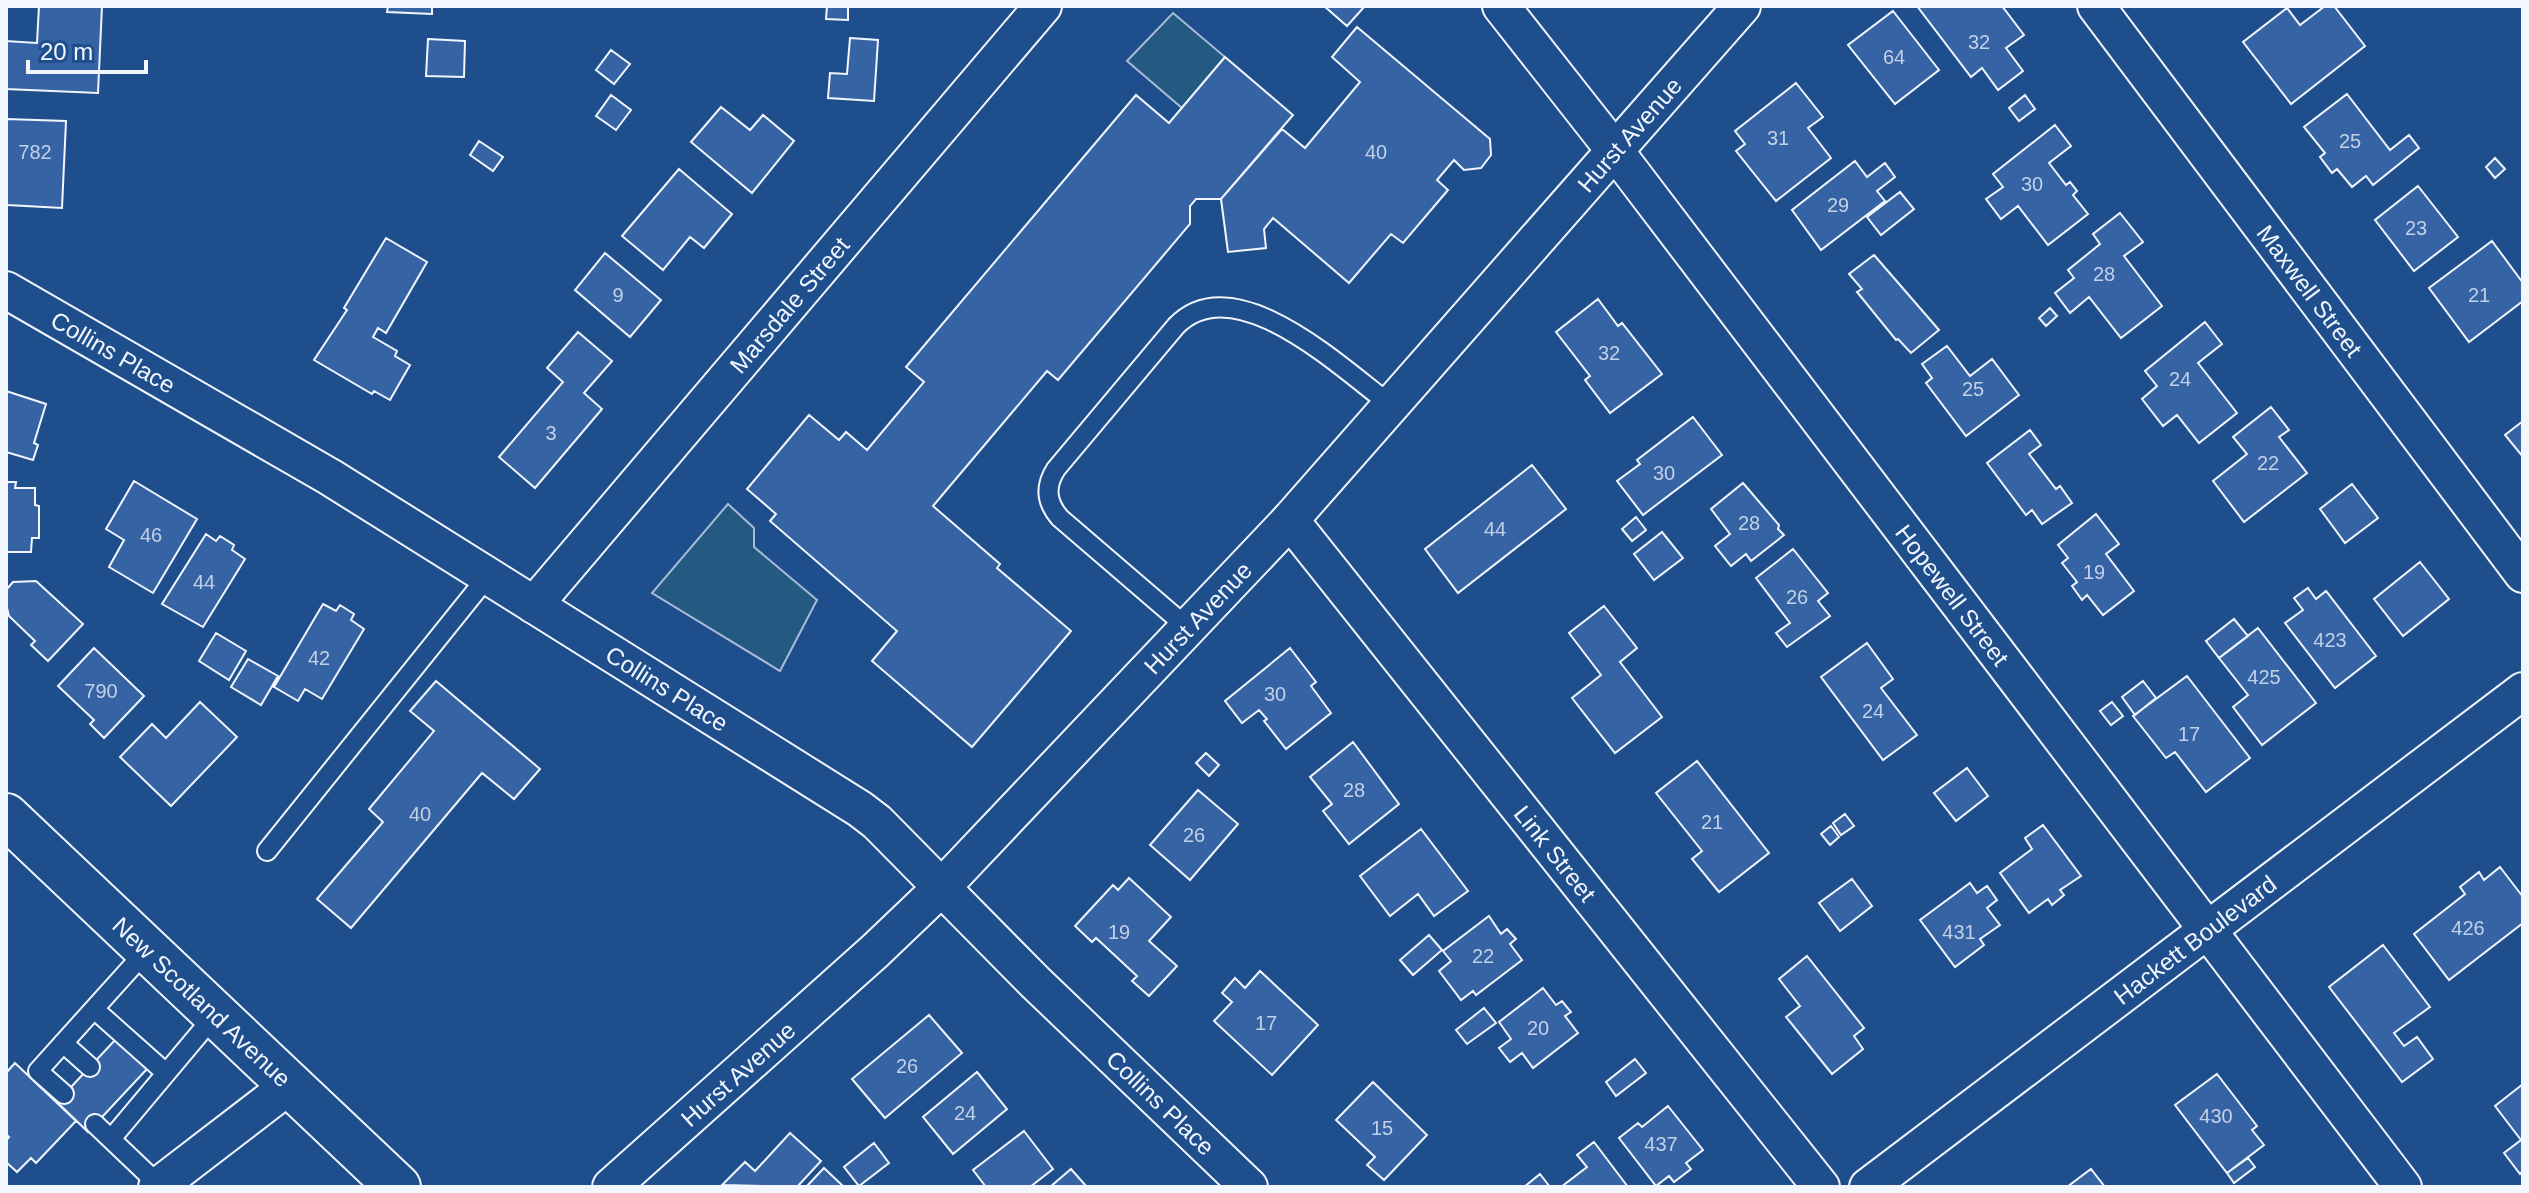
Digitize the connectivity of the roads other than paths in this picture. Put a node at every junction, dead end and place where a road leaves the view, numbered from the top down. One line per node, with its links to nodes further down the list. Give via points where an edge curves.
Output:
1 (1043, 6): 11 (street, Marsdale Street)
2 (1501, 6): 5 (street, Hopewell Street)
3 (1742, 6): 5 (street, Hurst Avenue)
4 (2096, 6): 9 (street, Maxwell Street)
5 (1615, 151): 7 (street, Hurst Avenue); 17 (street, Hopewell Street)
6 (6, 290): 10 (street, Collins Place, via 330,477)
7 (1391, 405): 8 (street, Hurst Avenue); 12 (lane, via 1270,319 1213,308 1189,315 1176,326 1056,469 1048,494 1060,518)
8 (1290, 520): 12 (street, Hurst Avenue); 34 (street, Link Street)
9 (2523, 574)
10 (488, 576): 11 (street, Collins Place); 15 (lane)
11 (534, 605): 16 (street, Collins Place, via 860,809)
12 (1188, 628): 16 (street, Hurst Avenue)
13 (2523, 691): 17 (street, Hackett Boulevard)
14 (6, 816): 18 (street, New Scotland Avenue)
15 (267, 851)
16 (942, 887): 32 (street, Hurst Avenue); 33 (street, Collins Place)
17 (2207, 930): 35 (street, Hackett Boulevard); 36 (street, Hopewell Street)
18 (147, 950): 19 (lane); 20 (street, New Scotland Avenue)
19 (94, 1009): 21 (lane); 23 (lane)
20 (215, 1015): 23 (lane); 24 (street, New Scotland Avenue)
21 (63, 1043): 22 (lane); 25 (lane, via 38,1071)
22 (90, 1067)
23 (166, 1073): 27 (lane)
24 (290, 1085): 30 (street); 31 (street, New Scotland Avenue)
25 (64, 1094)
26 (121, 1097): 27 (lane)
27 (135, 1110): 29 (lane)
28 (95, 1124): 29 (lane)
29 (111, 1139): 30 (lane)
30 (158, 1186)
31 (398, 1187)
32 (611, 1187)
33 (1249, 1187)
34 (1821, 1187)
35 (1868, 1187)
36 (2403, 1187)

